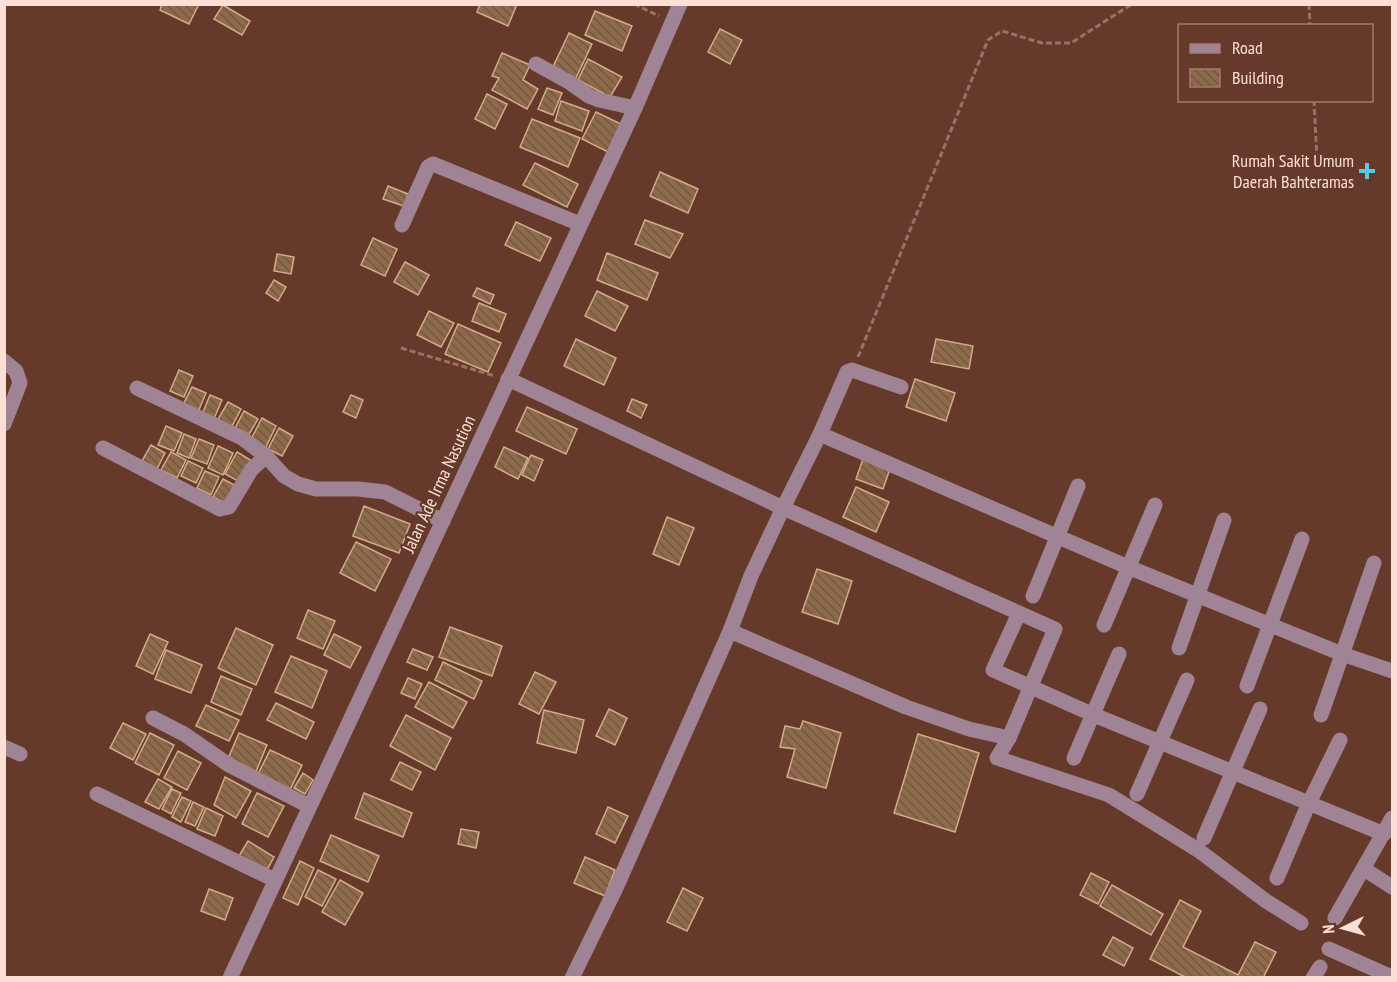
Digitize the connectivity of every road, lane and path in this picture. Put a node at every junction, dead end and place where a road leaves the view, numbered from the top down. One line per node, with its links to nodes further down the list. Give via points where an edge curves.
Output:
1 (634, 4): 5 (path)
2 (680, 4): 5 (street, Jalan Ade Irma Nasution)
3 (1132, 4): 15 (path, via 1071,43 1042,43 1002,31 988,40)
4 (1309, 4): 6 (path)
5 (672, 22): 9 (street, Jalan Ade Irma Nasution)
6 (1310, 24)
7 (536, 64): 9 (street, via 590,96)
8 (1314, 102): 10 (path)
9 (634, 108): 11 (street, Jalan Ade Irma Nasution)
10 (1317, 160)
11 (580, 224): 12 (street, via 433,164 428,167); 16 (street, Jalan Ade Irma Nasution)
12 (402, 225)
13 (401, 348): 16 (path)
14 (4, 361): 19 (street, via 16,371 20,383)
15 (852, 370): 17 (street); 20 (street, via 843,377)
16 (508, 380): 25 (street); 27 (street, Jalan Ade Irma Nasution)
17 (901, 387)
18 (137, 388): 22 (street, via 242,438)
19 (4, 424)
20 (820, 434): 25 (street); 28 (street)
21 (103, 448): 22 (street, via 219,508 230,507 251,470)
22 (266, 456): 27 (street, via 298,484 316,489 385,492)
23 (1078, 486): 28 (street)
24 (1155, 505): 31 (street)
25 (783, 508): 34 (street); 37 (street)
26 (1224, 520): 33 (street)
27 (443, 521): 59 (street, Jalan Ade Irma Nasution)
28 (1057, 536): 31 (street); 32 (street)
29 (1302, 539): 36 (street)
30 (1374, 562): 40 (street)
31 (1128, 567): 33 (street); 35 (street)
32 (1033, 596)
33 (1198, 596): 36 (street); 38 (street)
34 (1020, 613): 44 (street, via 1055,629); 44 (street, via 993,670)
35 (1104, 625)
36 (1269, 625): 40 (street); 43 (street)
37 (730, 630): 49 (street, via 906,707); 72 (street)
38 (1179, 648)
39 (1119, 654): 46 (street)
40 (1342, 654): 41 (street); 47 (street)
41 (1392, 671)
42 (1187, 680): 51 (street)
43 (1247, 686)
44 (1029, 687): 46 (street); 49 (street)
45 (1260, 709): 55 (street)
46 (1094, 715): 51 (street); 54 (street)
47 (1321, 715)
48 (153, 718): 59 (street, via 229,765)
49 (1009, 738): 68 (street, via 997,758 1109,795 1198,850)
50 (1340, 740): 58 (street)
51 (1160, 742): 55 (street); 57 (street)
52 (4, 747): 53 (street)
53 (20, 754)
54 (1074, 758)
55 (1233, 772): 58 (street); 62 (street)
56 (97, 794): 65 (street)
57 (1137, 794)
58 (1309, 804): 61 (street); 64 (street)
59 (309, 806): 65 (street, Jalan Ade Irma Nasution)
60 (1392, 819): 61 (street)
61 (1384, 834): 63 (street)
62 (1204, 838)
63 (1364, 869): 66 (street); 67 (street)
64 (1277, 878)
65 (274, 880): 71 (street, Jalan Ade Irma Nasution)
66 (1392, 886)
67 (1335, 918)
68 (1301, 923)
69 (1329, 949): 70 (street)
70 (1392, 977)
71 (230, 978)
72 (572, 978)

